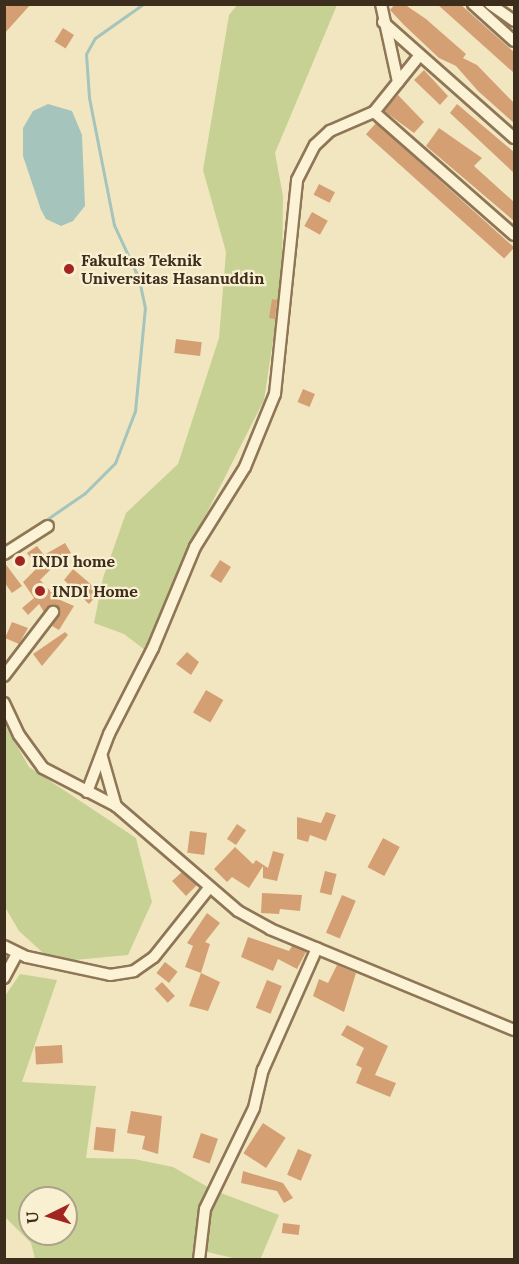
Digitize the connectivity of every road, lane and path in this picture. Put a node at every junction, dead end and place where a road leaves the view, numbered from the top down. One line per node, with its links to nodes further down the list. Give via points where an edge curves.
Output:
1 (381, 4): 5 (street)
2 (473, 4): 6 (street)
3 (490, 4): 4 (street)
4 (514, 21)
5 (383, 22): 7 (street); 8 (street)
6 (514, 41)
7 (420, 55): 8 (street); 10 (street)
8 (398, 82): 9 (street)
9 (374, 112): 11 (street); 17 (street, via 321,138 300,171 291,220 275,394 245,467 195,547)
10 (514, 138)
11 (514, 234)
12 (48, 526): 13 (street)
13 (4, 554)
14 (53, 612): 15 (street)
15 (4, 676)
16 (4, 703): 18 (street, via 25,746 43,768)
17 (102, 757): 18 (street); 19 (street)
18 (87, 792): 19 (street)
19 (116, 806): 20 (street)
20 (209, 888): 22 (street, via 260,925); 23 (street, via 154,957 134,971 110,975)
21 (4, 946): 23 (street)
22 (317, 948): 25 (street); 26 (street, via 263,1070 254,1108 205,1209)
23 (17, 954): 24 (street)
24 (4, 978)
25 (514, 1030)
26 (199, 1260)

